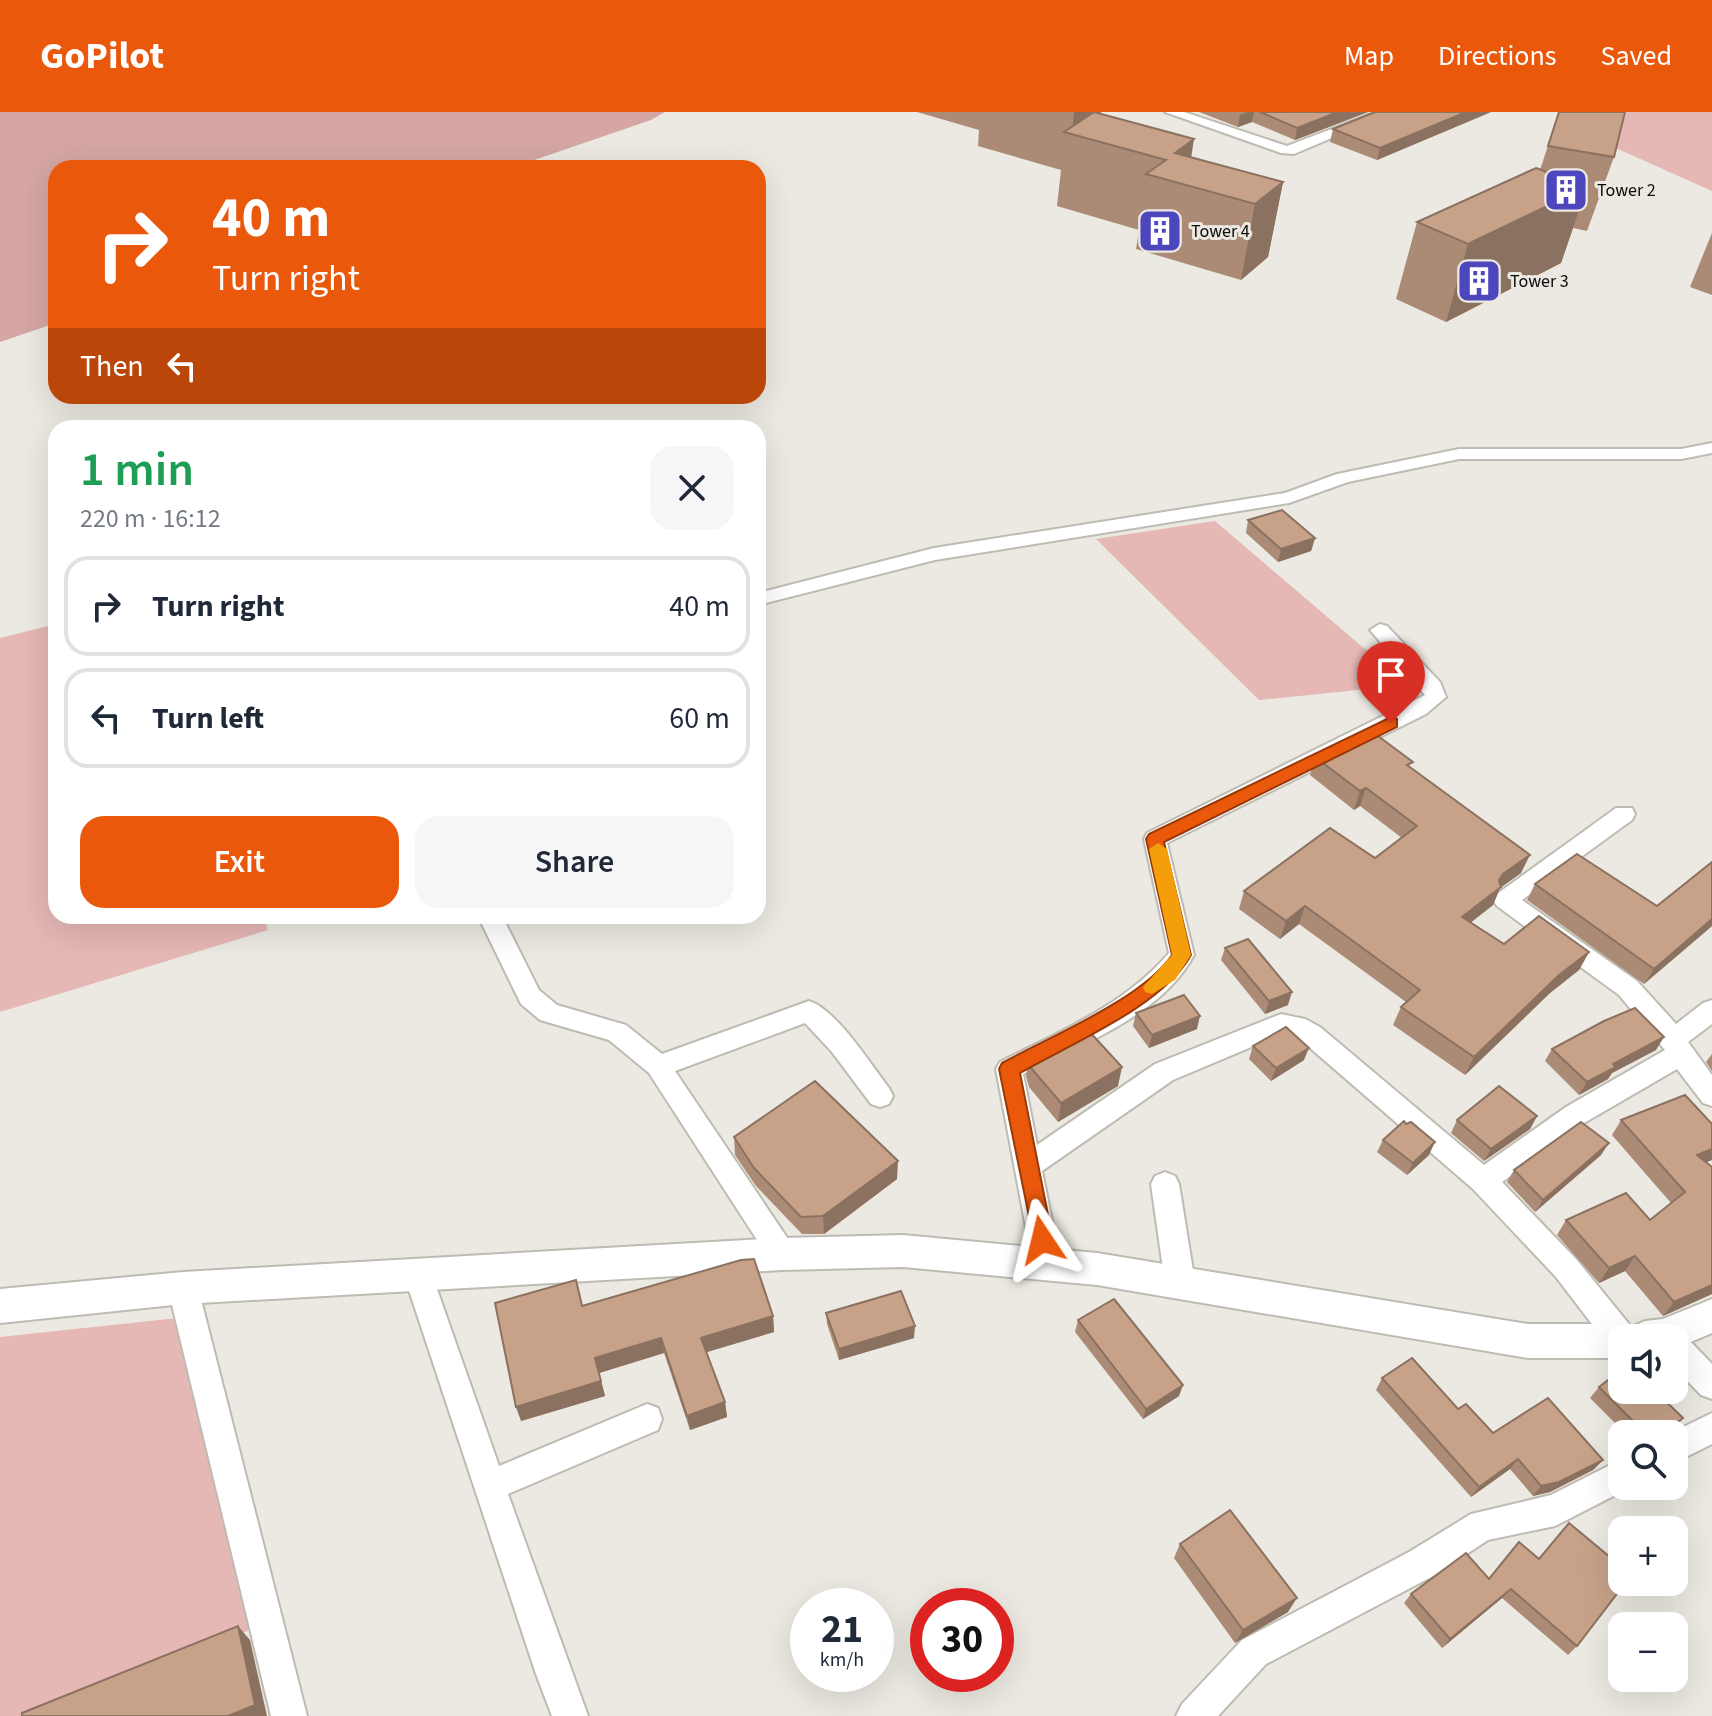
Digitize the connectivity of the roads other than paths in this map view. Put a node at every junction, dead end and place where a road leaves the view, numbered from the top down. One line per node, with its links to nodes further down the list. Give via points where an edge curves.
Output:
1 (1387, 112): 2 (street, via 1294,150)
2 (1181, 113)
3 (1712, 448): 4 (street, via 1681,454 1459,454 1343,478 1289,498 934,554)
4 (766, 597)
5 (1380, 630): 13 (street, via 1433,687 1436,697 1155,839 1182,955 1169,974 1139,997 1009,1069)
6 (1624, 814): 9 (street, via 1505,900 1628,988)
7 (494, 924): 10 (street, via 530,997 549,1013 617,1032)
8 (1712, 1010): 9 (street)
9 (1677, 1046): 11 (street); 14 (street)
10 (658, 1066): 12 (street, via 809,1011); 16 (street)
11 (1712, 1095)
12 (880, 1096)
13 (1029, 1165): 14 (street, via 1164,1072 1281,1024 1311,1034); 17 (street)
14 (1483, 1181): 23 (street, via 1566,1268)
15 (1165, 1184): 19 (street)
16 (782, 1254): 17 (street, via 903,1251); 18 (street)
17 (1047, 1265): 19 (street)
18 (418, 1275): 20 (street); 32 (street)
19 (1180, 1283): 25 (street, via 1528,1341)
20 (183, 1288): 21 (street); 33 (street)
21 (0, 1306)
22 (1712, 1316): 24 (street)
23 (1610, 1324)
24 (1688, 1328)
25 (1608, 1340)
26 (1688, 1363): 27 (street)
27 (1712, 1385)
28 (647, 1419): 32 (street)
29 (1712, 1428): 30 (street)
30 (1688, 1441)
31 (1608, 1482): 35 (street, via 1555,1510 1482,1525 1421,1564 1254,1652)
32 (490, 1486): 34 (street)
33 (289, 1716)
34 (570, 1716)
35 (1194, 1716)

